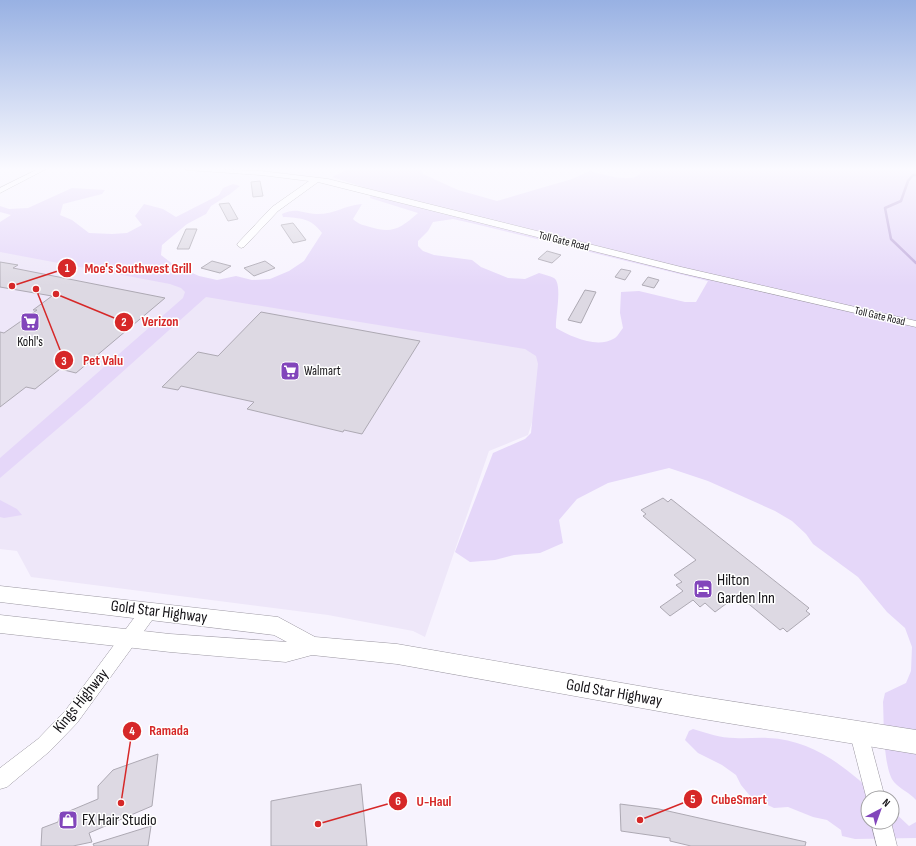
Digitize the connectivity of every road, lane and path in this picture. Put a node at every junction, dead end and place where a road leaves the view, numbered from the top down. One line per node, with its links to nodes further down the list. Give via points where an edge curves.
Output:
1 (278, 207): 3 (street)
2 (431, 207): 4 (street, Toll Gate Road, via 681,270)
3 (241, 245)
4 (916, 324)
5 (0, 594): 6 (main road, Gold Star Highway)
6 (149, 610): 8 (street, Kings Highway); 9 (main road, Gold Star Highway, via 278,626)
7 (0, 624): 8 (main road, Gold Star Highway)
8 (129, 639): 9 (main road, Gold Star Highway, via 286,652); 12 (street, Kings Highway, via 58,731)
9 (312, 646): 10 (main road, Gold Star Highway, via 397,654)
10 (859, 734): 11 (main road, Gold Star Highway); 13 (street)
11 (916, 742)
12 (0, 780)
13 (873, 790)
14 (883, 830): 15 (street)
15 (887, 846)

